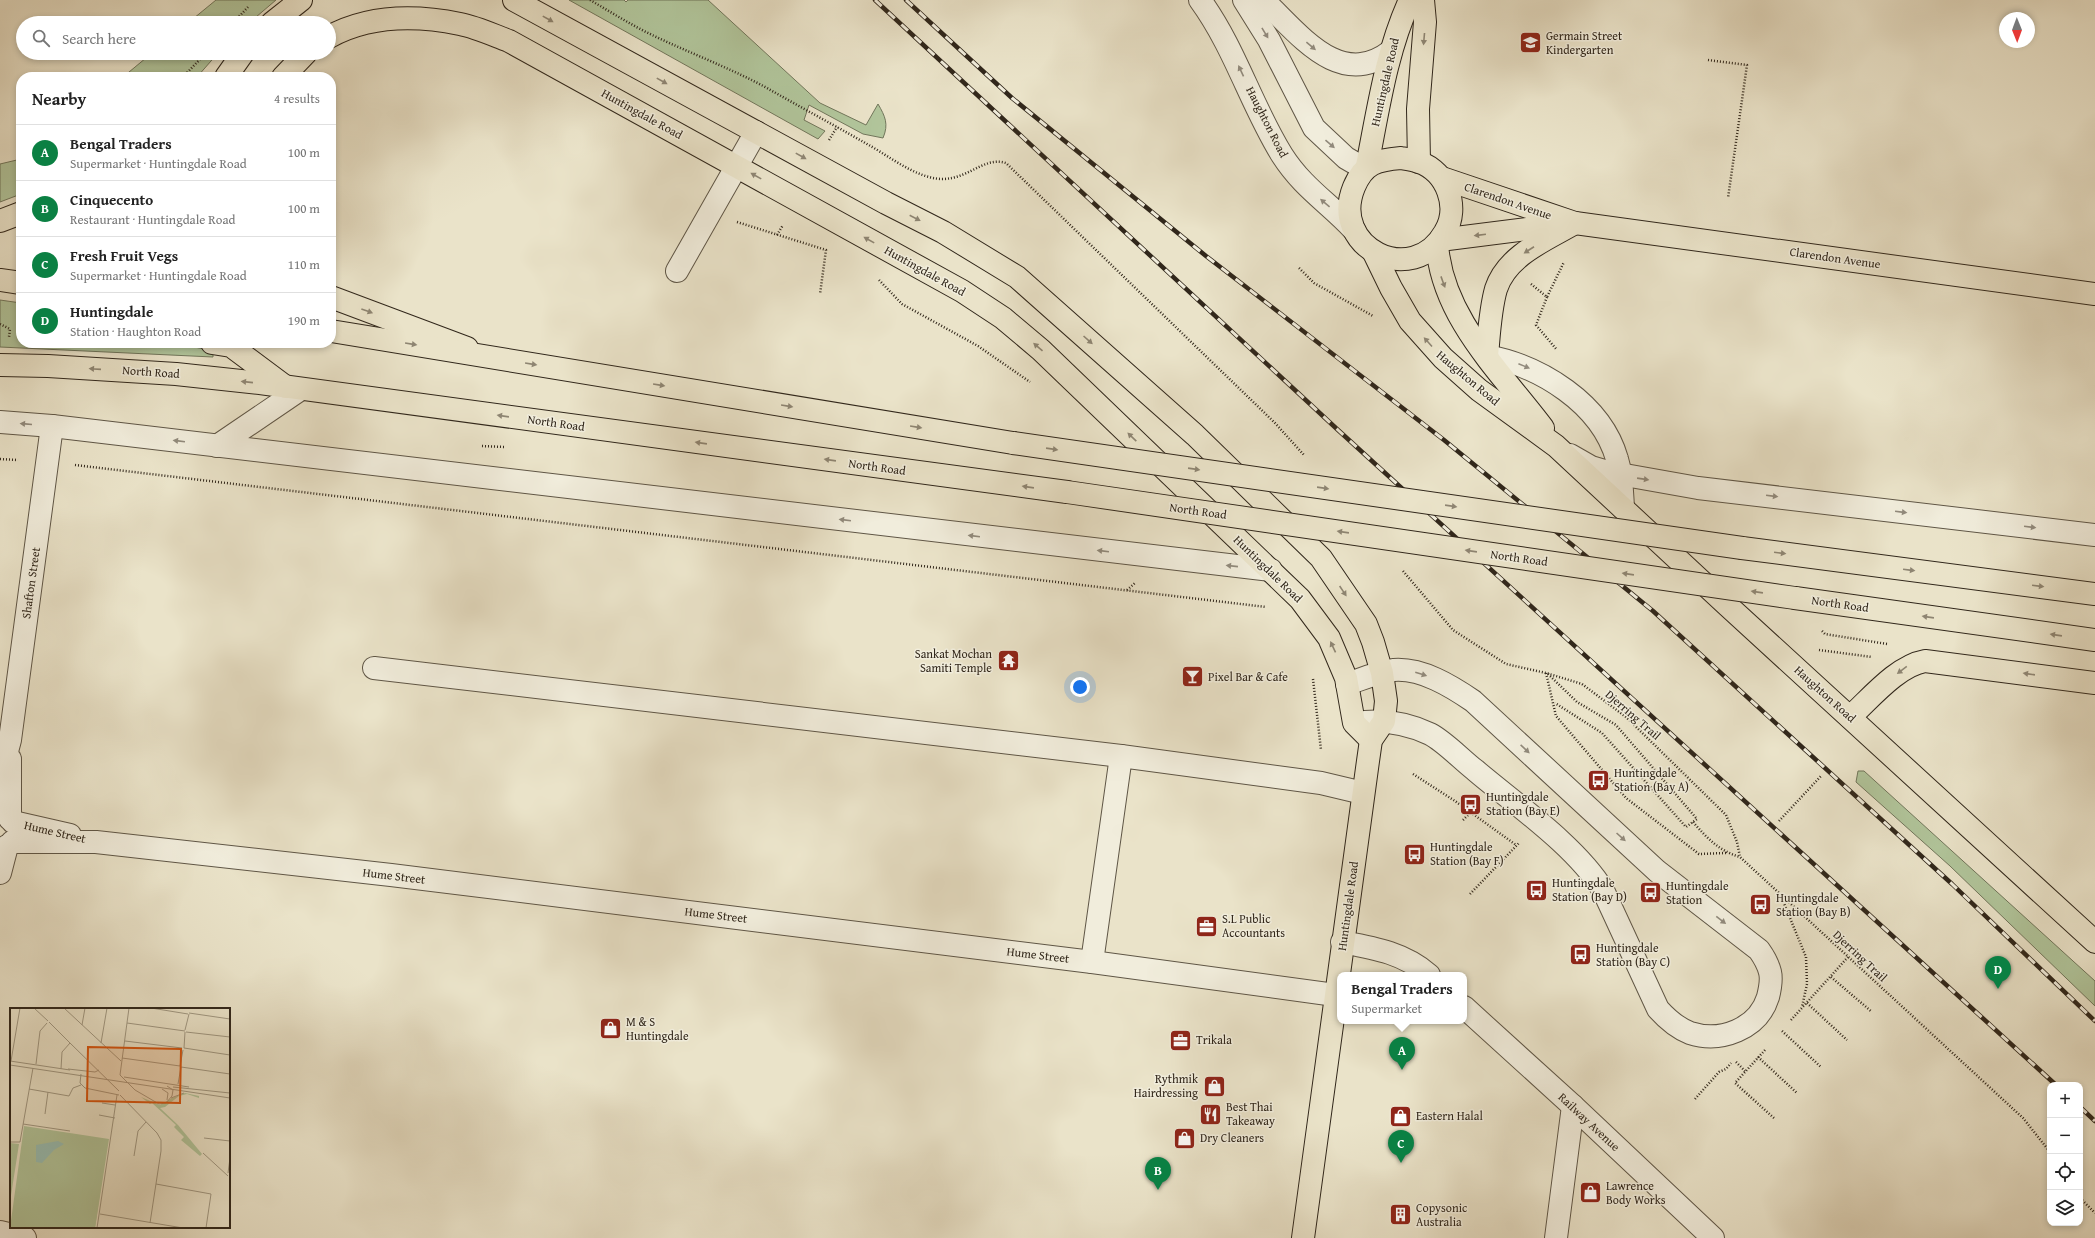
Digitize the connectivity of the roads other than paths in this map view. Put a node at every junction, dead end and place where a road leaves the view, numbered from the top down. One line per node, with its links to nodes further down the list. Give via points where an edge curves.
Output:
1 (301, 0): 8 (main road)
2 (514, 0): 15 (main road, Huntingdale Road, one-way to 15)
3 (1200, 0): 23 (street, Haughton Road, one-way to 3, via 1310,191 1290,166 1272,136 1233,55)
4 (1244, 0): 18 (street, one-way to 18, via 1269,40 1314,128 1346,158)
5 (1263, 0): 10 (street, one-way to 10, via 1311,46 1331,59 1361,64 1379,59)
6 (1410, 0): 10 (main road, Huntingdale Road)
7 (1423, 0): 16 (main road, one-way to 16, via 1425,22 1418,109)
8 (281, 16)
9 (336, 34): 17 (main road, Huntingdale Road, via 377,21 412,17 461,24 509,41)
10 (1391, 51): 18 (main road, Huntingdale Road)
11 (238, 60): 13 (main road)
12 (300, 60): 14 (main road)
13 (230, 72)
14 (289, 72)
15 (756, 132): 17 (street); 48 (main road, Huntingdale Road, one-way to 48, via 942,232 1017,277 1195,435 1322,558 1366,624)
16 (1419, 162): 18 (main road, via 1401,158 1383,159); 19 (main road)
17 (737, 166): 26 (street); 44 (main road, Huntingdale Road, one-way to 17, via 1041,350 1003,318 962,291)
18 (1366, 168): 23 (main road, via 1357,179 1351,195 1349,213)
19 (1442, 178): 22 (main road, Clarendon Avenue); 24 (main road, via 1450,200 1451,218)
20 (16, 215): 21 (main road)
21 (0, 221)
22 (1575, 223): 24 (main road, Clarendon Avenue, one-way to 24); 29 (main road, Clarendon Avenue); 33 (main road, one-way to 33, via 1528,250 1504,272 1493,302)
23 (1354, 230): 25 (main road, via 1362,243)
24 (1438, 242): 25 (main road, via 1427,252 1411,259 1394,260); 33 (main road, Haughton Road, one-way to 33, via 1438,260 1443,282 1460,318)
25 (1374, 253): 40 (main road, Haughton Road, one-way to 25, via 1466,378 1427,341 1400,305)
26 (677, 272)
27 (0, 280): 28 (main road)
28 (16, 282)
29 (2095, 294)
30 (336, 299): 34 (main road, one-way to 34)
31 (336, 332): 34 (main road, one-way to 34)
32 (233, 348): 36 (main road)
33 (1487, 356): 40 (main road, Haughton Road); 41 (street, one-way to 41, via 1526,366 1548,377 1568,392 1606,432 1615,451)
34 (492, 357): 45 (main road, one-way to 45, bridge, via 1013,443 1742,548)
35 (0, 365): 36 (main road, North Road, one-way to 35, via 176,374)
36 (293, 388): 39 (street); 46 (main road, North Road, one-way to 36, bridge, via 1067,492)
37 (0, 422): 38 (street, one-way to 37)
38 (52, 426): 39 (street, one-way to 38); 54 (street, Shafton Street)
39 (217, 446): 44 (street, one-way to 39)
40 (1556, 446): 41 (street, via 1591,467); 42 (main road, Haughton Road)
41 (1621, 476): 42 (street); 43 (street, one-way to 43, via 1714,490)
42 (1623, 508): 51 (main road, Haughton Road)
43 (2095, 535)
44 (1271, 570): 50 (main road, Huntingdale Road, one-way to 44, via 1329,638 1316,618)
45 (2095, 594)
46 (2095, 640)
47 (374, 668): 56 (street)
48 (1382, 673): 50 (street); 52 (main road, Huntingdale Road, via 1386,701); 52 (street, one-way to 52, via 1395,670 1422,674 1452,687 1473,701 1657,871 1759,950 1771,974 1771,988 1766,1004 1759,1014 1736,1032 1724,1035 1706,1036 1689,1032 1670,1022 1658,1009 1594,875 1551,835 1431,734 1399,723)
49 (2095, 683): 51 (main road, one-way to 51, via 1925,661 1903,668)
50 (1347, 684): 53 (main road, Huntingdale Road)
51 (1850, 717): 62 (main road, Haughton Road)
52 (1384, 721): 53 (street); 55 (main road, Huntingdale Road)
53 (1354, 723): 55 (main road)
54 (10, 740): 57 (street, Shafton Street); 59 (street, Shafton Street)
55 (1371, 740): 58 (main road, Huntingdale Road)
56 (1121, 756): 58 (street, via 1321,783); 63 (street)
57 (0, 778)
58 (1363, 793): 61 (main road, Huntingdale Road)
59 (7, 832): 60 (street, Shafton Street); 63 (street, Hume Street, via 399,876)
60 (0, 873)
61 (1342, 942): 64 (main road, Huntingdale Road); 65 (street, via 1396,954)
62 (2095, 942)
63 (1092, 962): 67 (street, Hume Street)
64 (1338, 972)
65 (1425, 972)
66 (1337, 980): 67 (main road, Huntingdale Road)
67 (1335, 995): 72 (main road, Huntingdale Road)
68 (1467, 1010): 69 (street, Railway Avenue)
69 (1573, 1106): 73 (street); 74 (street, Railway Avenue)
70 (0, 1232): 71 (street)
71 (24, 1238)
72 (1303, 1238)
73 (1556, 1238)
74 (1713, 1238)

